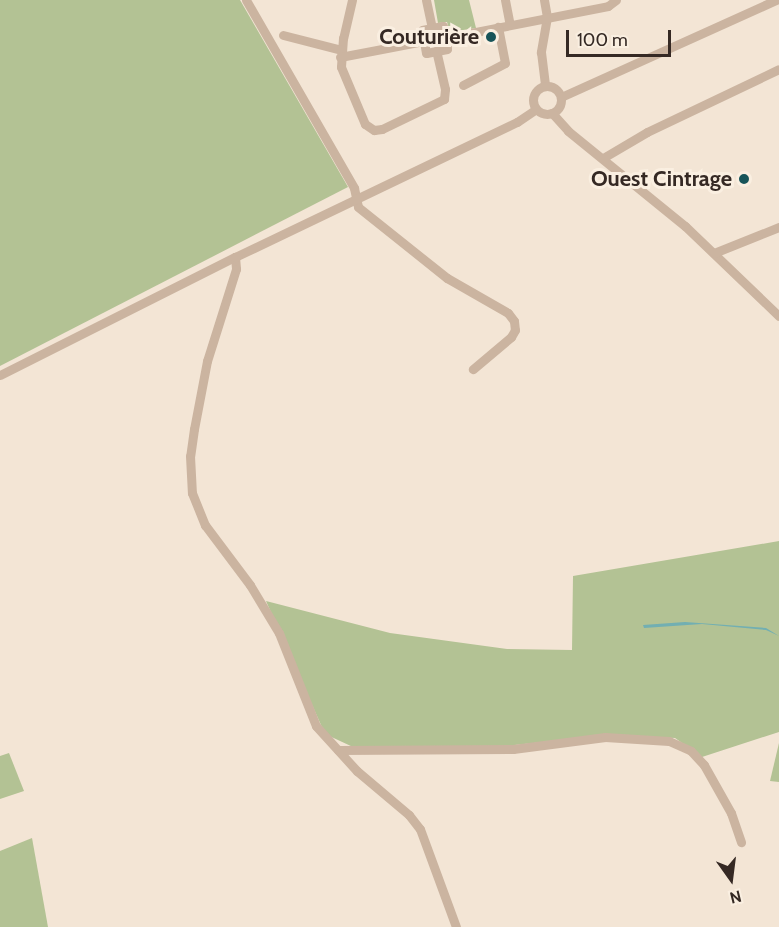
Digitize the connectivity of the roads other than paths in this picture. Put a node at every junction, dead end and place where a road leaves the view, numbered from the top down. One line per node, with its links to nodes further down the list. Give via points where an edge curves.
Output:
1 (246, 0): 24 (street, via 354,188)
2 (352, 0): 16 (street)
3 (426, 0): 11 (street)
4 (505, 0): 9 (street)
5 (544, 0): 8 (street)
6 (616, 0): 8 (street, via 608,6)
7 (776, 0): 20 (street)
8 (547, 17): 9 (street); 19 (street, via 541,52)
9 (510, 25): 10 (street)
10 (498, 27): 13 (street); 18 (street, via 505,63)
11 (432, 28): 13 (street, via 443,26); 14 (street, via 422,30)
12 (283, 35): 16 (street)
13 (445, 38): 15 (street, via 447,49)
14 (424, 41): 15 (street, via 426,53); 16 (street)
15 (436, 51): 16 (street, via 444,99 374,130 365,124 346,86)
16 (341, 53)
17 (779, 69): 23 (street, via 647,132)
18 (463, 85)
19 (545, 86): 20 (street, via 557,90); 21 (street, via 534,95)
20 (561, 97): 22 (street, via 559,108)
21 (536, 109): 22 (street, via 543,114); 24 (street, via 517,122)
22 (552, 113): 23 (street)
23 (603, 158): 26 (street)
24 (356, 199): 27 (street); 29 (street, via 358,207 447,278 508,313 514,321 511,337)
25 (779, 228): 26 (street)
26 (714, 253): 28 (street)
27 (235, 257): 30 (street); 31 (street, via 236,269 207,361 194,429 190,456 192,493 205,525 250,585 279,633 316,726)
28 (779, 316)
29 (473, 369)
30 (0, 375)
31 (338, 750): 32 (street, via 513,749 605,736 669,741 692,751 704,765 731,813); 33 (street, via 420,829)
32 (741, 842)
33 (456, 927)

